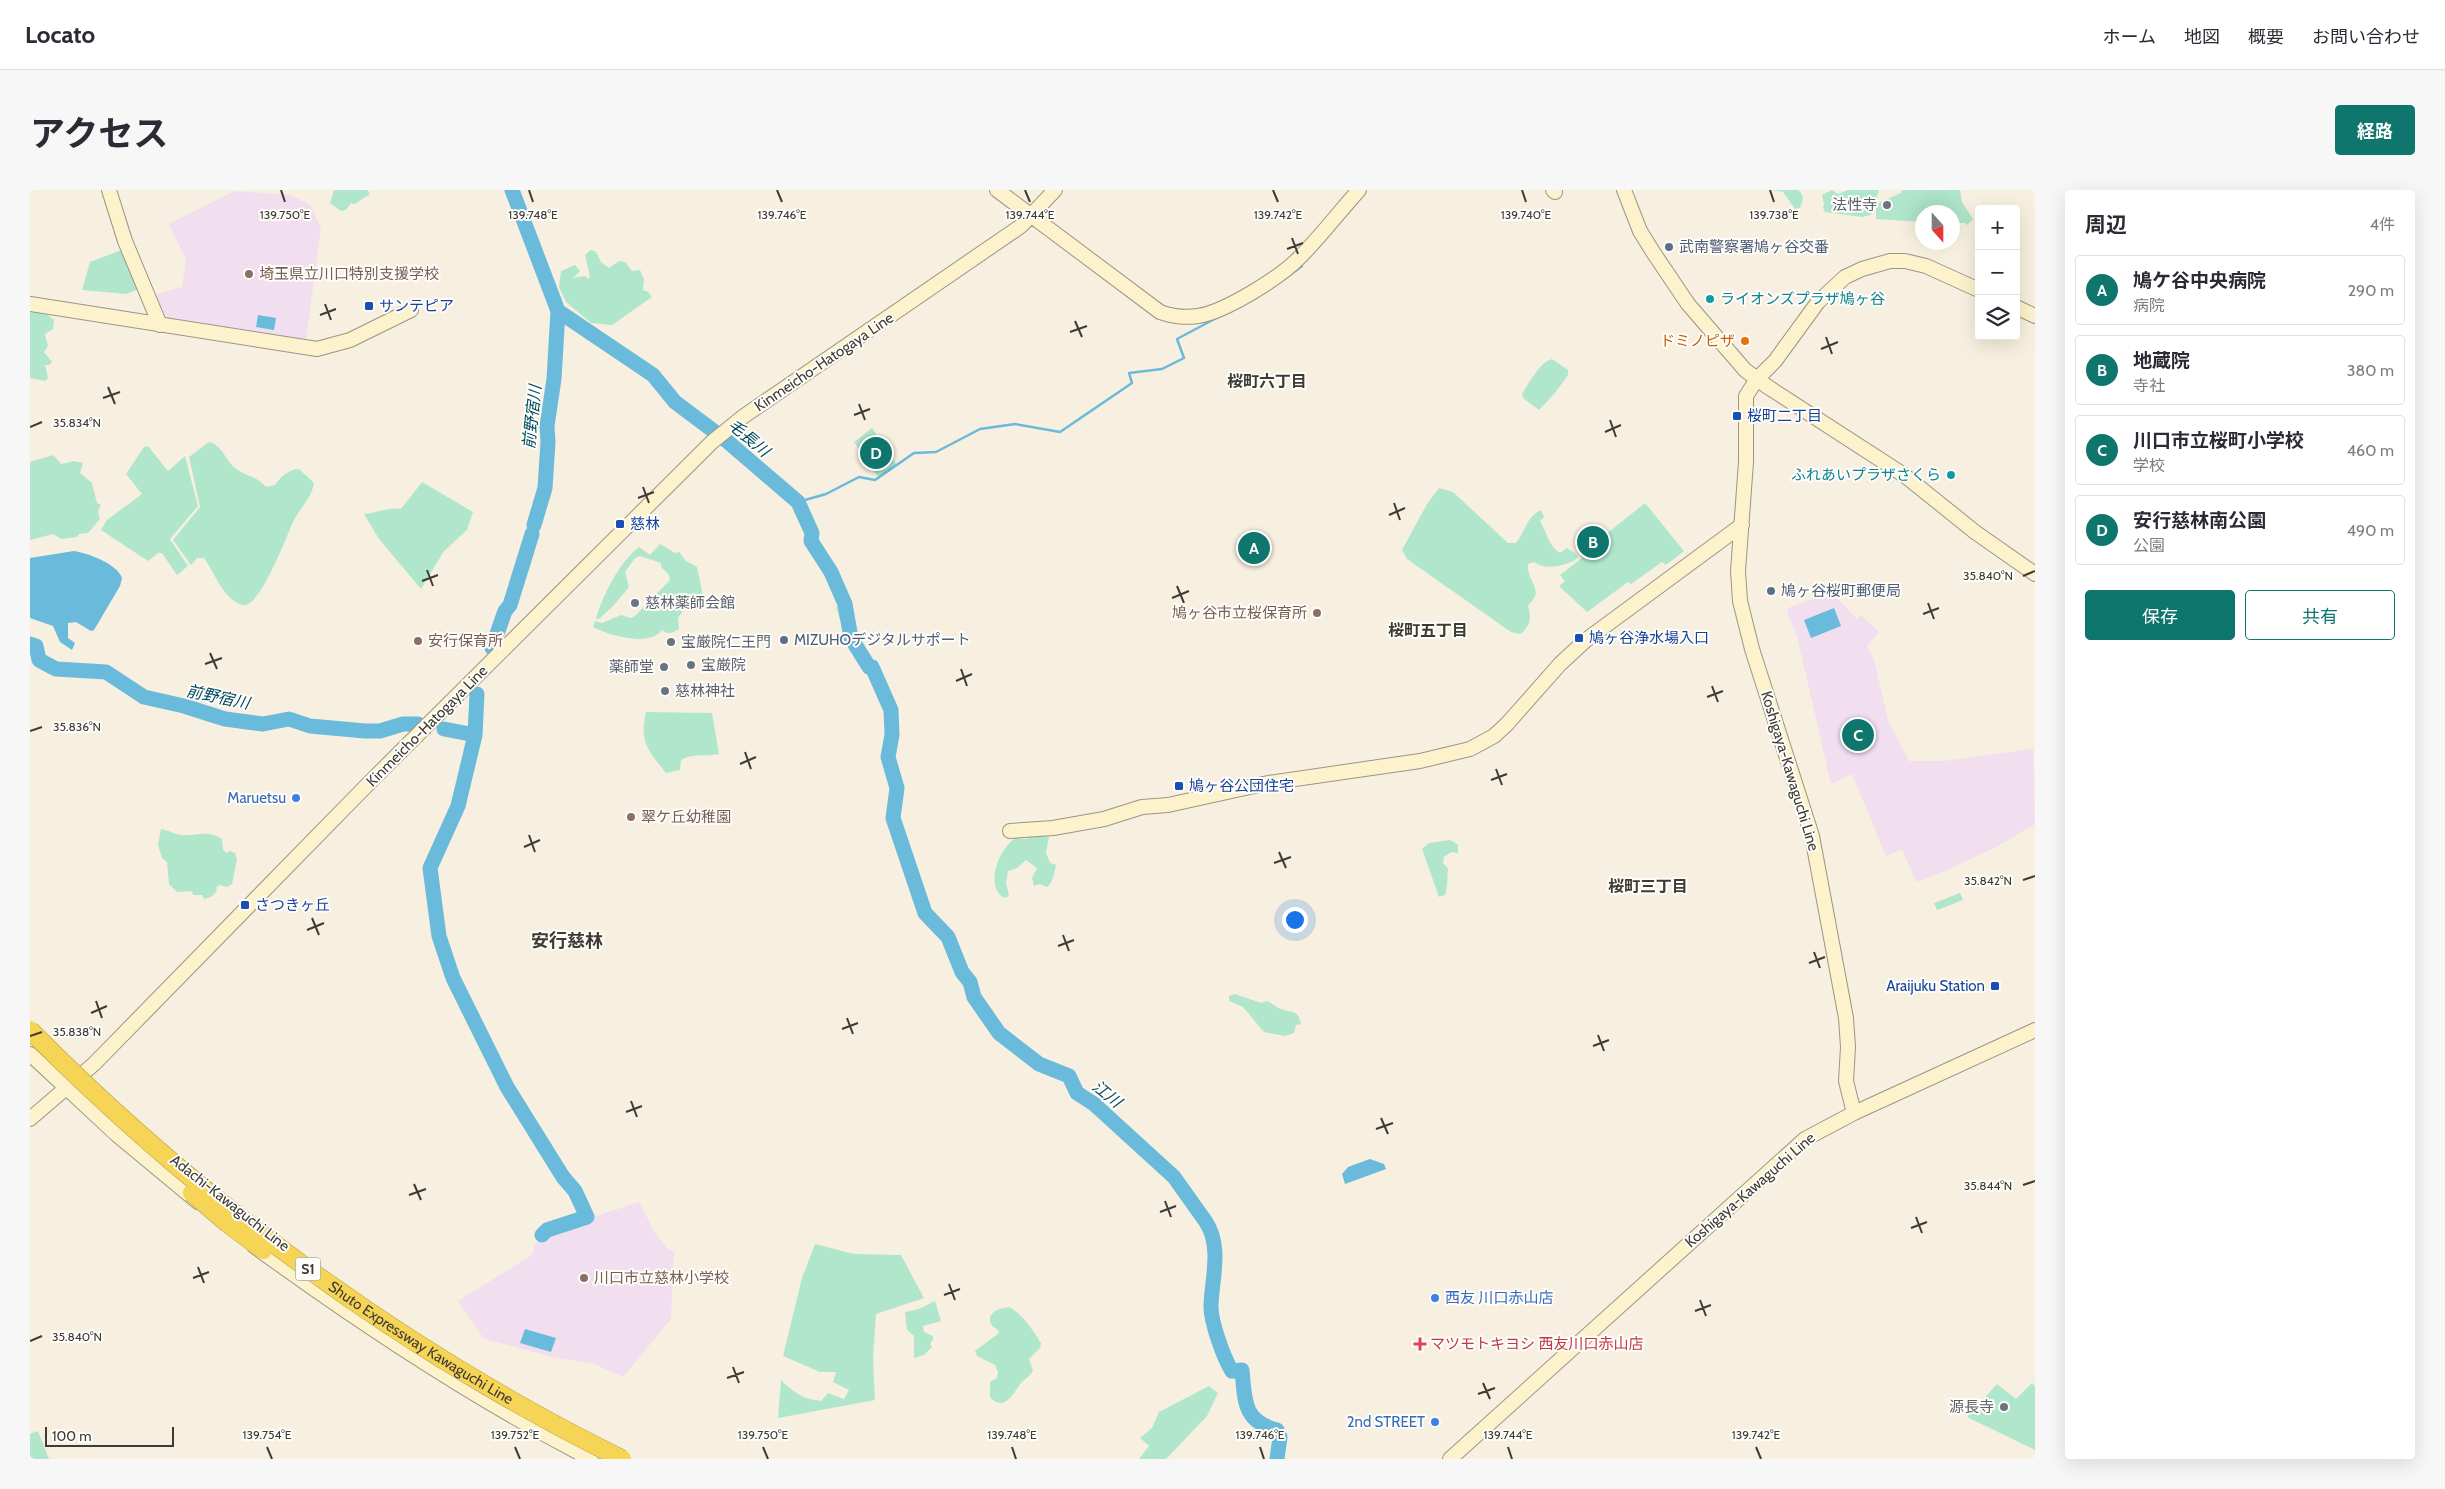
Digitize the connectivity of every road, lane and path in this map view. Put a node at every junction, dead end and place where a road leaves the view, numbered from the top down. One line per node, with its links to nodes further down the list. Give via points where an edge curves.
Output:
1 (109, 190): 12 (main road, via 125,241)
2 (997, 190): 6 (main road)
3 (1055, 190): 6 (main road, Kinmeicho-Hatogaya Line)
4 (1359, 190): 6 (main road, via 1288,268 1246,295 1199,316 1160,312)
5 (1624, 190): 13 (main road, via 1640,231 1688,304 1735,360)
6 (1032, 216): 22 (main road, Kinmeicho-Hatogaya Line, via 712,442 372,780)
7 (1975, 288): 13 (main road, Koshigaya-Kawaguchi Line, via 1926,266 1905,261 1890,261 1862,269 1845,277 1828,291 1776,361)
8 (30, 304): 12 (main road)
9 (2020, 309): 11 (main road)
10 (411, 310): 12 (main road, via 350,340 317,349)
11 (2035, 316)
12 (160, 325)
13 (1757, 379): 14 (main road, Koshigaya-Kawaguchi Line, via 1746,396); 15 (main road, via 1904,475 1975,532)
14 (1742, 525): 16 (main road, via 1586,640 1507,724 1484,743 1470,749 1420,761 1268,783 1168,805 1142,807 1104,819); 24 (main road, Koshigaya-Kawaguchi Line, via 1738,571 1740,601 1752,650 1802,800 1815,850 1846,1018 1846,1081)
15 (2035, 574)
16 (1010, 831)
17 (30, 1025): 22 (main road, Adachi-Kawaguchi Line)
18 (30, 1030): 28 (highway, Shuto Expressway Kawaguchi Line / S1, bridge, via 181,1170 315,1274 454,1367)
19 (2035, 1030): 24 (main road)
20 (30, 1047): 27 (highway, Shuto Expressway Kawaguchi Line / S1, bridge, via 170,1175 281,1263 464,1386)
21 (30, 1054): 23 (main road, Adachi-Kawaguchi Line)
22 (82, 1076): 23 (main road, Kinmeicho-Hatogaya Line); 29 (main road, Adachi-Kawaguchi Line, via 184,1168 324,1276 442,1355)
23 (67, 1088): 25 (main road, Kinmeicho-Hatogaya Line); 26 (main road, Adachi-Kawaguchi Line, via 170,1180 292,1273 483,1400)
24 (1854, 1113): 30 (main road, Koshigaya-Kawaguchi Line, via 1815,1132 1786,1154)
25 (30, 1119)
26 (591, 1459)
27 (598, 1459)
28 (622, 1459)
29 (633, 1459)
30 (1450, 1459)

